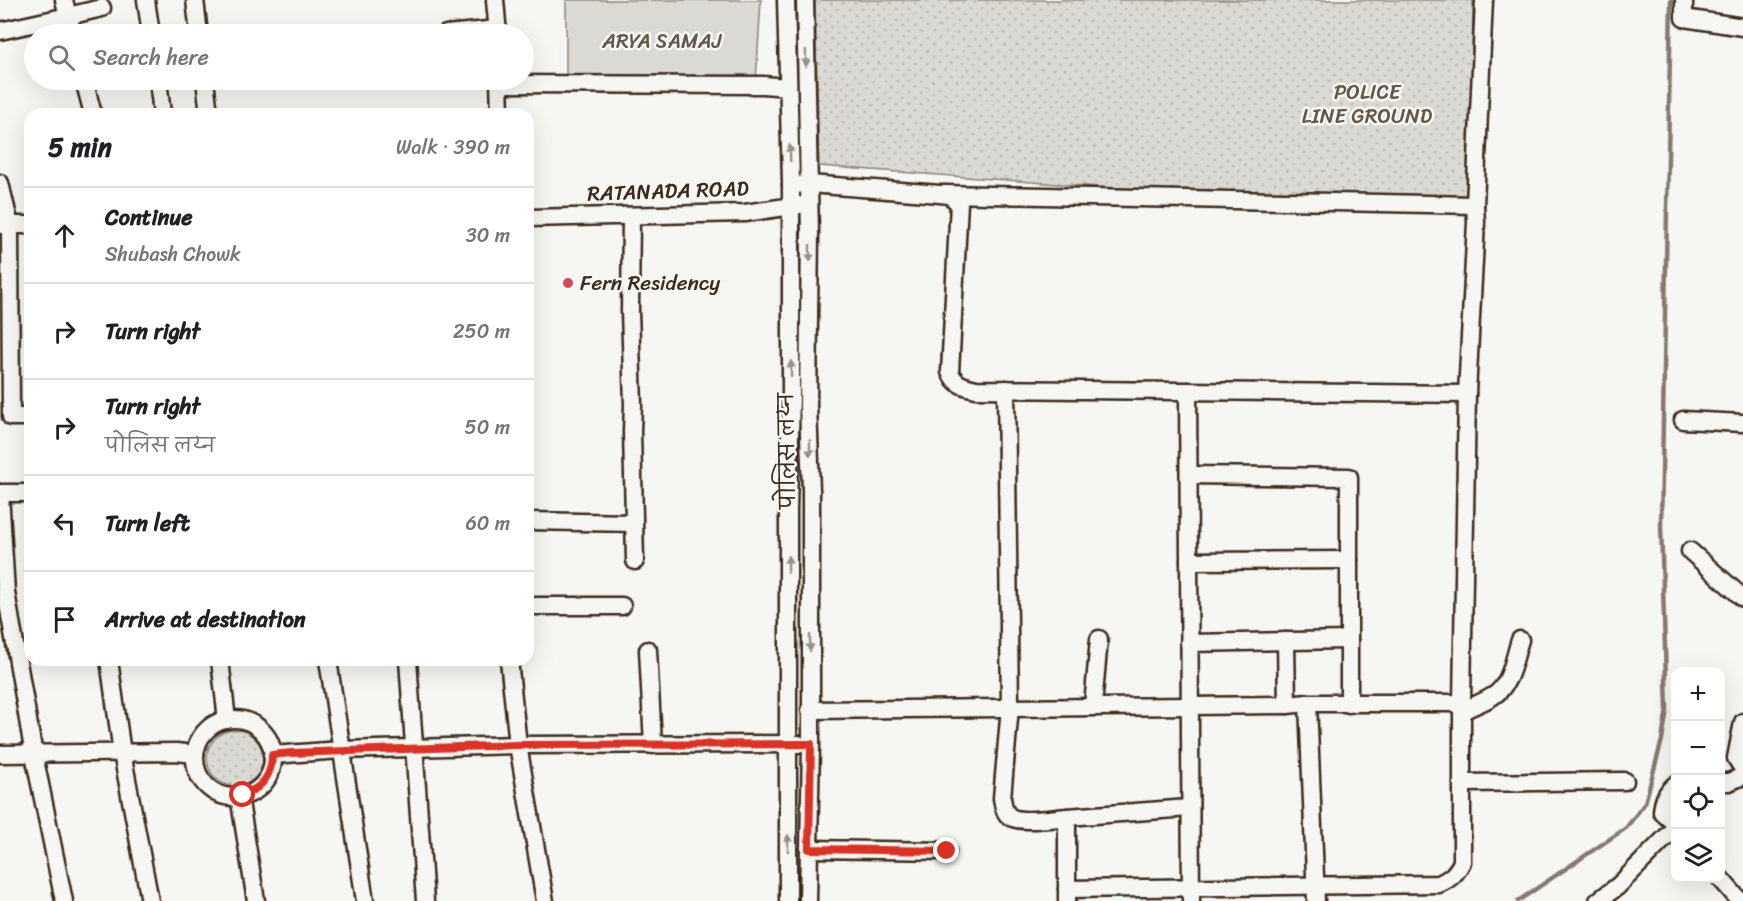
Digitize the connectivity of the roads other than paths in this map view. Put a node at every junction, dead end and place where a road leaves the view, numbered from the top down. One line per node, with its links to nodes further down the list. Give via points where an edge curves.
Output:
1 (146, 0): 11 (street)
2 (195, 0): 12 (street)
3 (495, 0): 13 (street)
4 (786, 0): 17 (street)
5 (805, 0): 27 (street, पोलिस लय्न, one-way to 27)
6 (1484, 0): 31 (street)
7 (1684, 0): 14 (street, via 1684,18)
8 (66, 8): 9 (street); 10 (street); 15 (street)
9 (102, 8)
10 (70, 24)
11 (150, 24)
12 (199, 24)
13 (497, 24)
14 (1743, 27)
15 (0, 31)
16 (534, 82): 17 (street)
17 (788, 87): 28 (street, one-way to 17)
18 (87, 90): 22 (street)
19 (159, 90): 23 (street)
20 (206, 90): 24 (street)
21 (499, 90): 25 (street)
22 (91, 108)
23 (161, 108)
24 (207, 108)
25 (500, 108)
26 (0, 183): 35 (street)
27 (809, 184): 28 (street); 29 (street); 30 (street, पोलिस लय्न)
28 (791, 185): 32 (street)
29 (940, 194): 31 (street); 37 (street, via 959,203 950,372 961,386)
30 (809, 204): 32 (street, RATANADA ROAD); 73 (street, पोलिस लय्न, one-way to 73)
31 (1475, 205): 39 (street)
32 (791, 206): 33 (street, RATANADA ROAD, via 745,213); 76 (street, one-way to 32)
33 (631, 216): 34 (street, RATANADA ROAD); 47 (street)
34 (534, 218)
35 (5, 225): 36 (street); 40 (street, via 11,417)
36 (24, 225)
37 (1006, 389): 38 (street); 71 (street)
38 (1188, 391): 39 (street); 43 (street)
39 (1467, 394): 72 (street)
40 (24, 417)
41 (1683, 420): 42 (street)
42 (1743, 423)
43 (1189, 475): 49 (street, via 1349,477); 51 (street)
44 (0, 493): 45 (street); 84 (street, via 6,592)
45 (24, 493)
46 (534, 521): 47 (street)
47 (633, 523): 50 (street)
48 (1690, 551): 52 (street)
49 (1349, 560): 51 (street); 56 (street)
50 (635, 561)
51 (1189, 561): 59 (street)
52 (1743, 598)
53 (534, 606): 54 (street)
54 (622, 606)
55 (1099, 639): 69 (street)
56 (1349, 640): 58 (street); 67 (street)
57 (1520, 640): 72 (street, via 1503,686 1494,696)
58 (1286, 641): 59 (street); 68 (street)
59 (1189, 643): 70 (street)
60 (648, 650): 79 (street)
61 (110, 666): 82 (street)
62 (221, 666): 74 (street)
63 (329, 666): 81 (street)
64 (408, 666): 80 (street)
65 (510, 666): 78 (street)
66 (1308, 703): 67 (street); 68 (street); 103 (street)
67 (1349, 704): 72 (street)
68 (1287, 705): 70 (street)
69 (1093, 706): 70 (street); 71 (street)
70 (1190, 706): 94 (street)
71 (1010, 707): 73 (street); 95 (street, via 1004,809 1018,820)
72 (1462, 707): 91 (street)
73 (810, 710): 77 (street, पोलिस लय्न)
74 (227, 720): 85 (street, via 214,723 203,734); 86 (street, via 253,724 267,736)
75 (1743, 722): 87 (street, via 1736,758)
76 (788, 743): 77 (street); 79 (street); 111 (street, one-way to 76)
77 (811, 744): 98 (street, पोलिस लय्न)
78 (518, 745): 79 (street); 80 (street); 110 (street)
79 (653, 745)
80 (415, 749): 81 (street); 109 (street)
81 (341, 750): 86 (street); 108 (street)
82 (122, 753): 84 (street); 85 (street); 106 (street)
83 (0, 754): 84 (street)
84 (34, 754): 105 (street)
85 (195, 754): 93 (street, via 201,779 216,792)
86 (272, 755): 93 (street, via 272,767 265,781 255,791)
87 (1743, 769)
88 (1743, 776): 90 (street)
89 (1625, 782): 91 (street)
90 (1725, 782)
91 (1462, 783): 103 (street, via 1462,862 1451,878 1439,884)
92 (1671, 788): 96 (street, via 1662,812)
93 (238, 796): 107 (street)
94 (1190, 808): 95 (street); 101 (street)
95 (1067, 817): 104 (street)
96 (1671, 821)
97 (1673, 829): 113 (street, via 1618,886)
98 (809, 849): 99 (street); 112 (street, पोलिस लय्न)
99 (947, 851)
100 (1724, 883): 114 (street)
101 (1191, 894): 102 (street); 104 (street)
102 (1252, 894): 103 (street)
103 (1316, 894)
104 (1067, 895)
105 (64, 901)
106 (150, 901)
107 (256, 901)
108 (365, 901)
109 (425, 901)
110 (545, 901)
111 (788, 901)
112 (808, 901)
113 (1598, 901)
114 (1740, 901)

